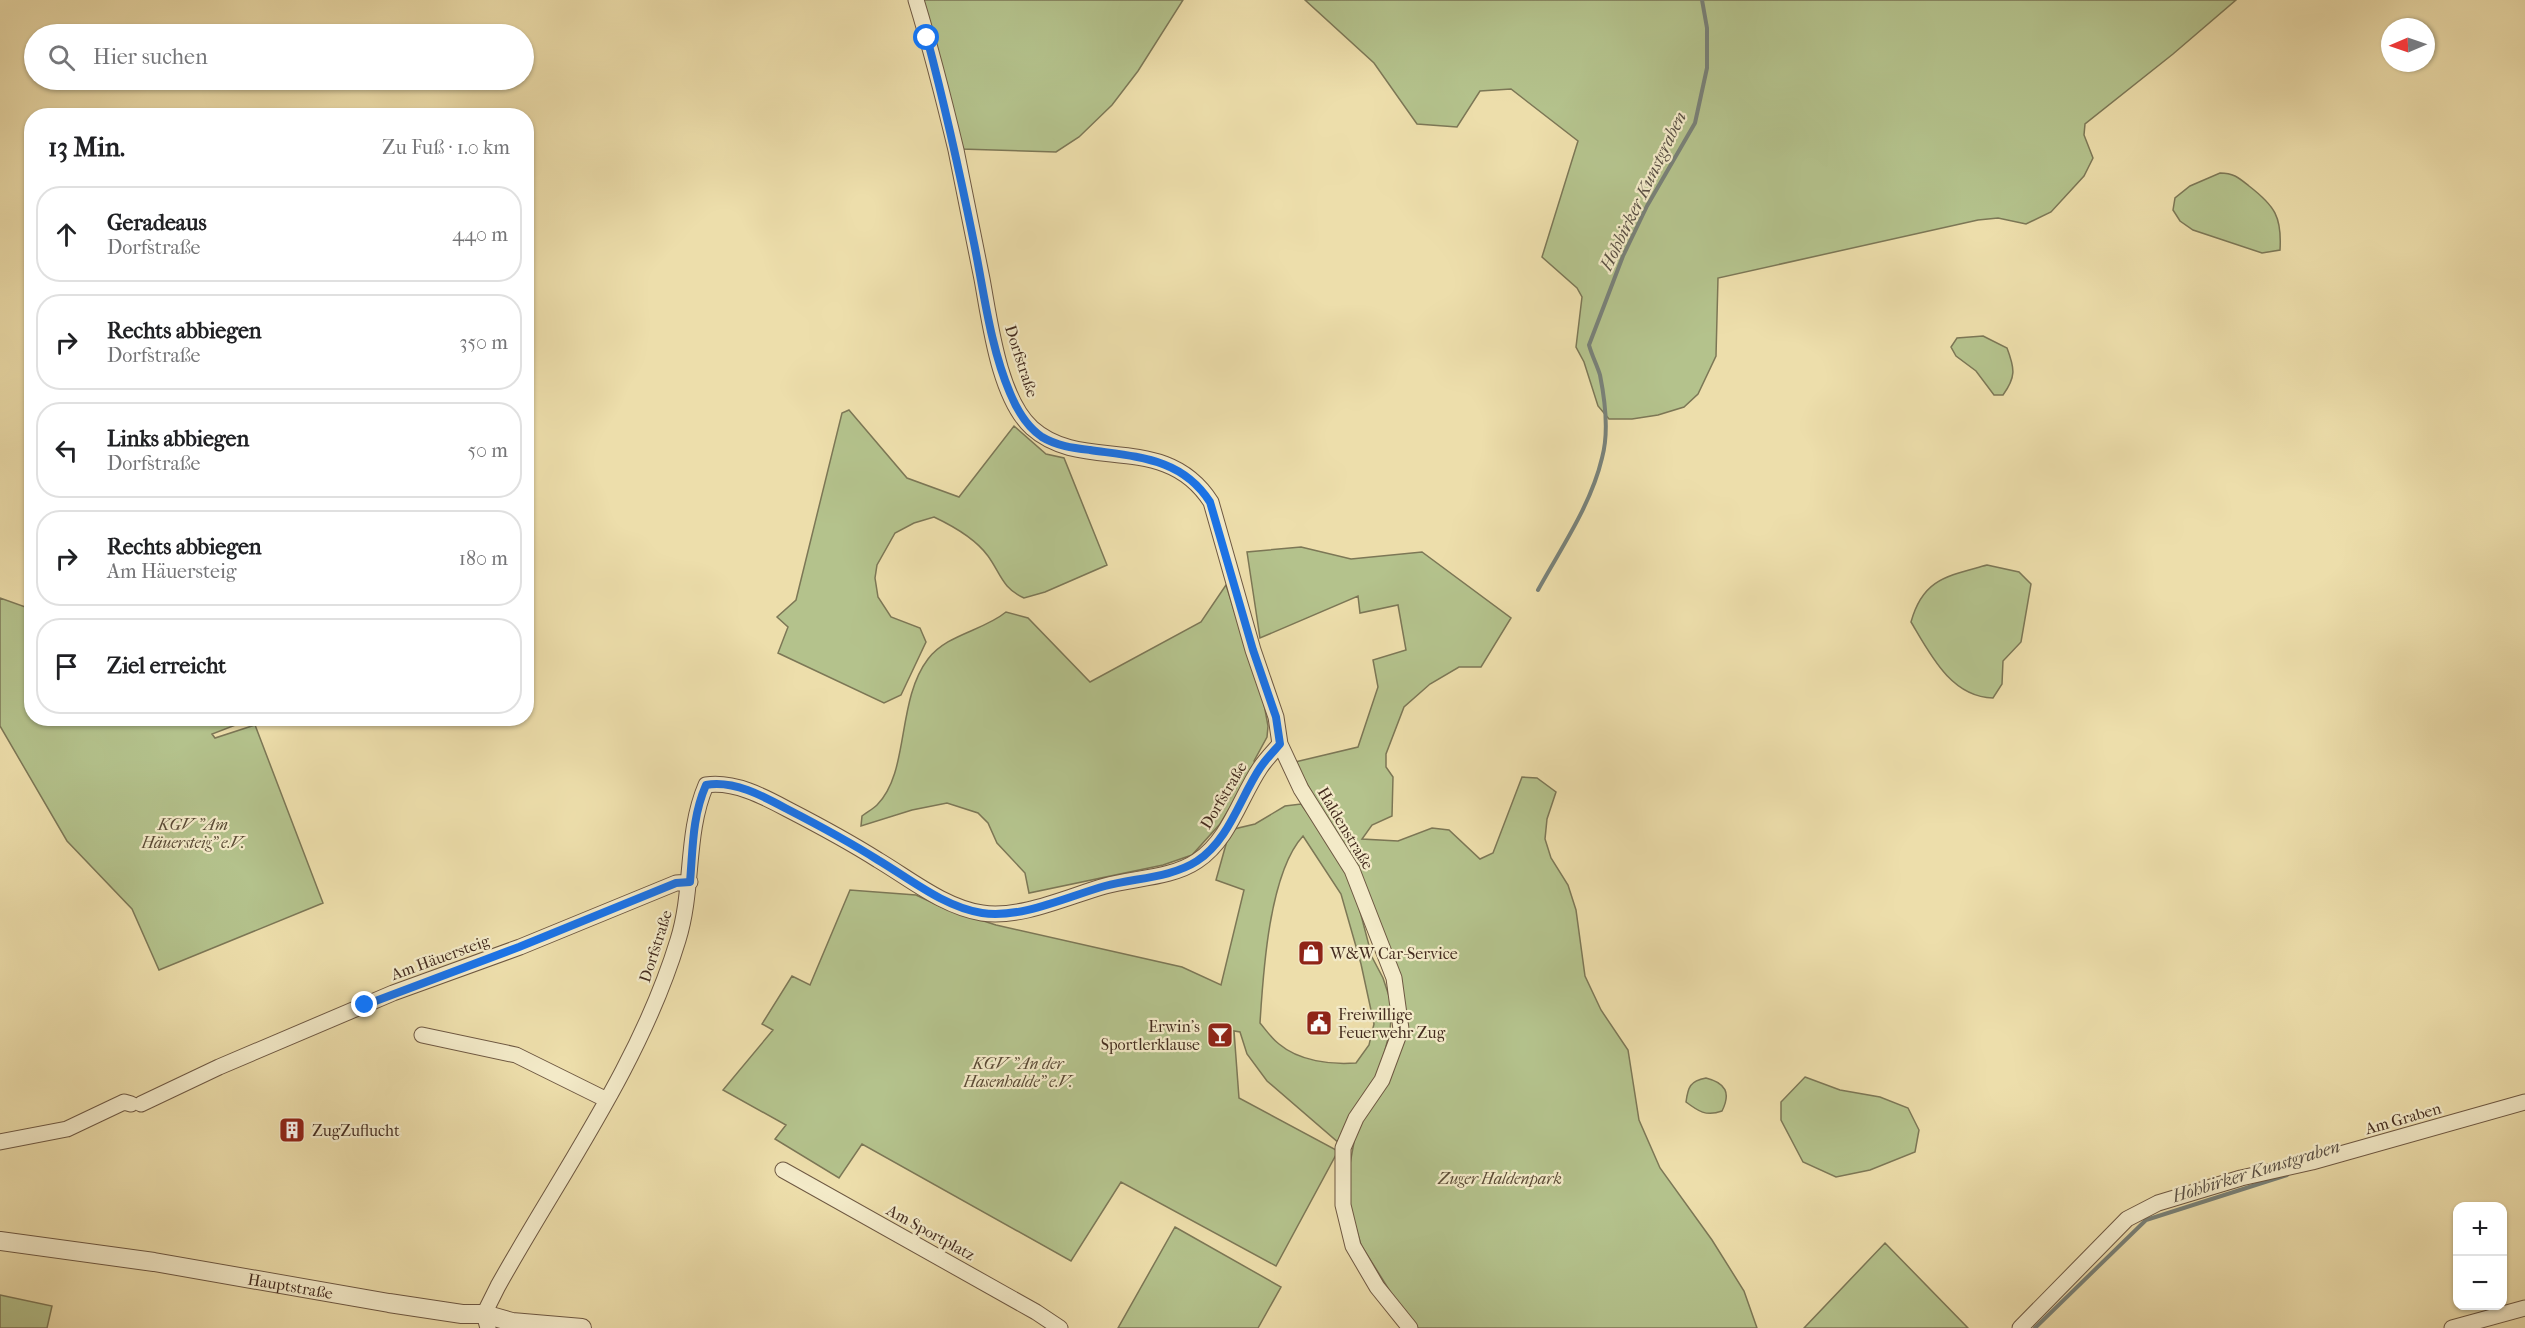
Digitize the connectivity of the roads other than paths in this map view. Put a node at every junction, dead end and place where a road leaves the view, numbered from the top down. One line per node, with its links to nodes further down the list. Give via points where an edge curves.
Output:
1 (916, 0): 2 (street, Dorfstraße, via 956,149 997,352 1010,394 1020,414 1043,437 1066,446 1161,462 1204,492 1276,717)
2 (1280, 744): 3 (street, Dorfstraße, via 1261,767 1227,828 1197,861 1178,870 1108,885 1019,912 982,913 950,903 767,798 723,784 706,785 698,803); 15 (street, Haldenstraße, via 1301,789 1352,870 1394,978 1401,1029 1382,1080 1342,1148 1342,1205 1353,1246 1377,1287)
3 (690, 882): 5 (street, Dorfstraße, via 679,939 660,990); 7 (street, Am Häuersteig, via 676,883 393,993 136,1104 124,1102 67,1129)
4 (422, 1035): 5 (street, via 516,1055)
5 (607, 1100): 11 (street, Dorfstraße, via 511,1262)
6 (2525, 1102): 16 (street, Am Graben, via 2158,1203 2127,1219)
7 (0, 1142)
8 (783, 1170): 14 (street, Am Sportplatz)
9 (0, 1241): 11 (street, Hauptstraße, via 154,1262)
10 (2525, 1308): 12 (street)
11 (486, 1321): 13 (street, Hauptstraße)
12 (2482, 1324): 17 (street)
13 (582, 1328)
14 (1060, 1328)
15 (1410, 1328)
16 (2020, 1328)
17 (2452, 1328)

